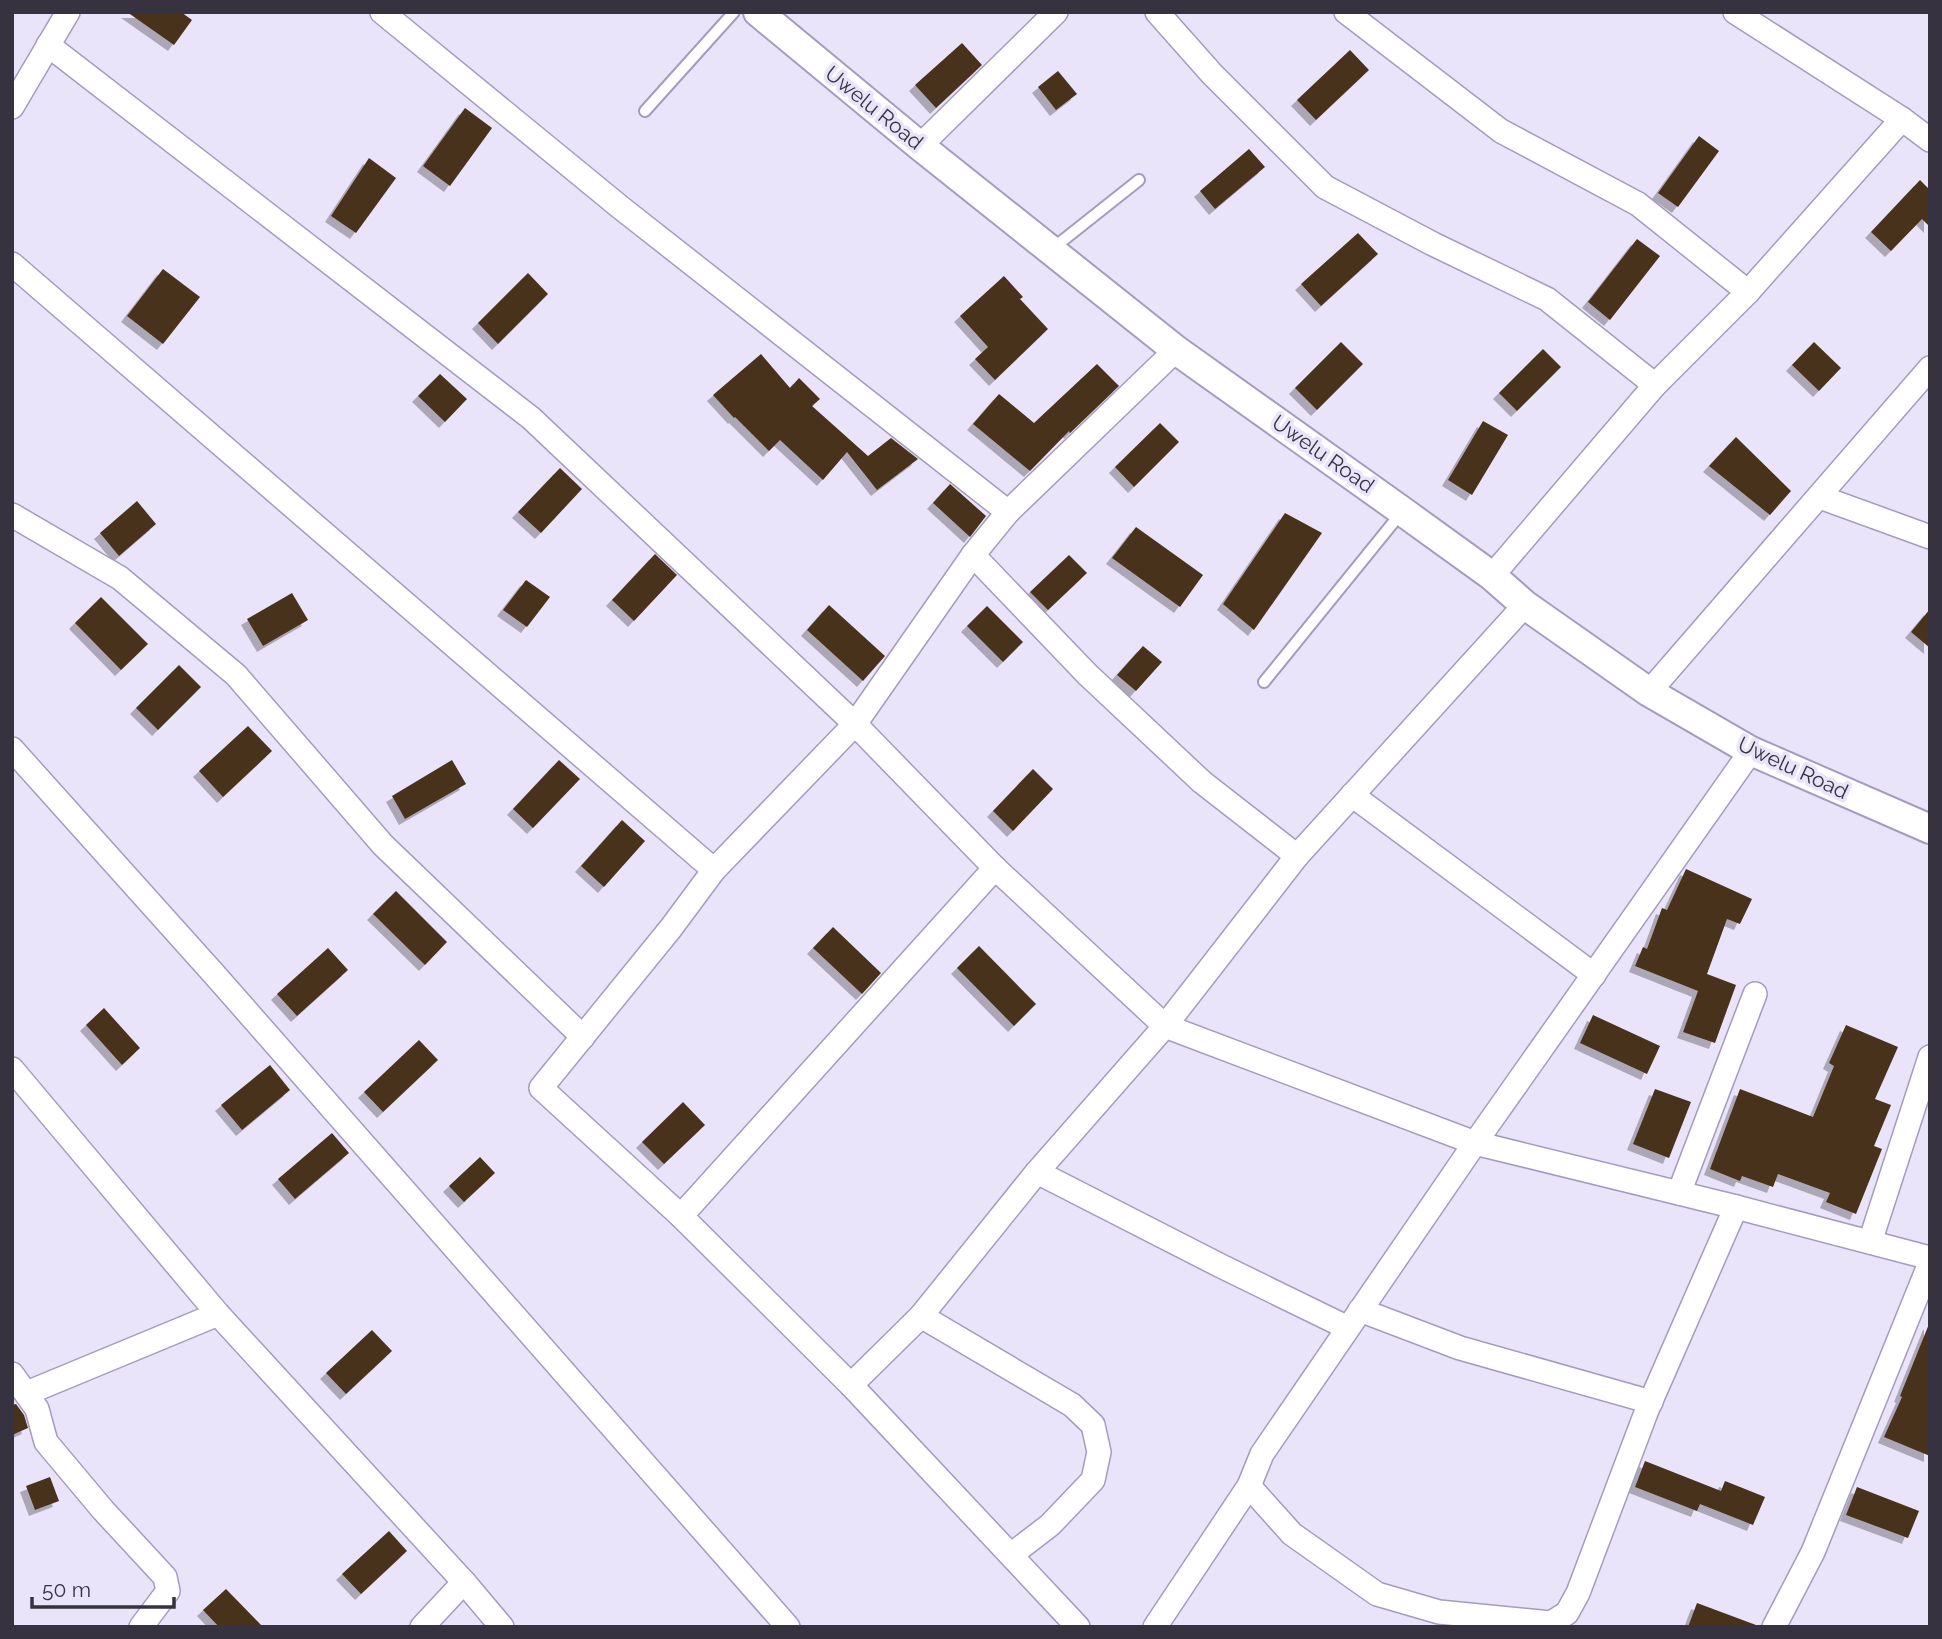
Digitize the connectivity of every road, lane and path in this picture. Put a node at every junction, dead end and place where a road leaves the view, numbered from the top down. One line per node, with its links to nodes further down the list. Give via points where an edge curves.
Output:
1 (68, 12): 9 (street)
2 (382, 12): 24 (street, via 620,207)
3 (734, 12): 11 (lane)
4 (758, 12): 14 (street, Uwelu Road)
5 (1157, 12): 21 (street, via 1325,187 1547,299)
6 (1346, 12): 18 (street, via 1500,131 1638,204)
7 (1735, 12): 12 (street)
8 (1048, 15): 14 (street)
9 (48, 45): 10 (street); 32 (street, via 531,418)
10 (12, 107)
11 (645, 111)
12 (1902, 119): 13 (street); 18 (street)
13 (1930, 140)
14 (920, 146): 16 (street, Uwelu Road)
15 (1139, 180): 16 (lane)
16 (1052, 249): 19 (street, Uwelu Road)
17 (12, 264): 39 (street)
18 (1748, 292): 21 (street)
19 (1177, 350): 23 (street, Uwelu Road); 24 (street)
20 (1930, 368): 22 (street)
21 (1655, 385): 28 (street)
22 (1819, 497): 26 (street); 31 (street)
23 (1402, 510): 28 (street, Uwelu Road); 30 (lane)
24 (1008, 512): 27 (street)
25 (12, 515): 43 (street, via 120,578 236,675 383,845)
26 (1930, 537)
27 (973, 555): 32 (street); 37 (street, via 1087,674 1202,782)
28 (1492, 576): 29 (street, Uwelu Road)
29 (1525, 605): 31 (street, Uwelu Road); 35 (street)
30 (1264, 682)
31 (1649, 692): 34 (street, Uwelu Road)
32 (855, 724): 38 (street); 39 (street)
33 (12, 749): 67 (street)
34 (1751, 751): 36 (street, Uwelu Road); 40 (street)
35 (1352, 795): 37 (street); 40 (street)
36 (1930, 829)
37 (1297, 856): 42 (street)
38 (995, 867): 42 (street); 50 (street)
39 (714, 870): 43 (street)
40 (1594, 975): 46 (street)
41 (1755, 994): 48 (street)
42 (1165, 1026): 46 (street); 47 (street)
43 (583, 1037): 50 (street, via 541,1088)
44 (1930, 1057): 51 (street)
45 (12, 1069): 54 (street)
46 (1475, 1143): 48 (street); 56 (street)
47 (1037, 1172): 55 (street); 56 (street, via 1221,1266)
48 (1679, 1193): 49 (street)
49 (1737, 1207): 51 (street); 60 (street)
50 (681, 1216): 58 (street)
51 (1870, 1242): 52 (street)
52 (1930, 1258)
53 (1930, 1263): 70 (street, via 1813,1552)
54 (218, 1314): 59 (street); 63 (street)
55 (921, 1316): 58 (street); 62 (street, via 1072,1405 1093,1425 1099,1452 1093,1480 1050,1525)
56 (1354, 1319): 60 (street); 61 (street, via 1262,1454)
57 (12, 1374): 59 (street)
58 (851, 1385): 62 (street)
59 (27, 1393): 64 (street, via 37,1409 46,1442 165,1577 168,1591)
60 (1651, 1402): 61 (street, via 1578,1592 1567,1614 1551,1623 1439,1612 1377,1594 1292,1534)
61 (1249, 1486): 69 (street)
62 (1011, 1555): 68 (street)
63 (464, 1582): 65 (street); 66 (street)
64 (141, 1627)
65 (422, 1627)
66 (502, 1627)
67 (788, 1627)
68 (1078, 1627)
69 (1155, 1627)
70 (1774, 1627)

